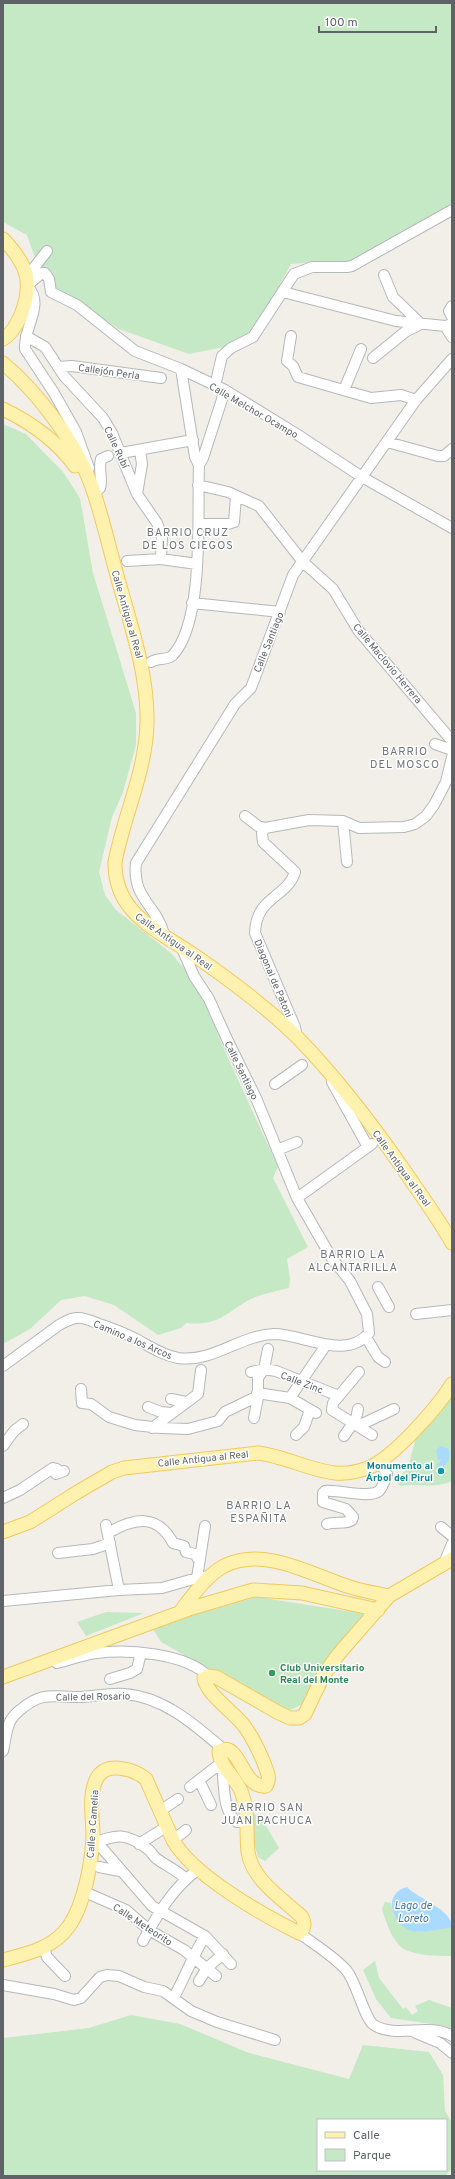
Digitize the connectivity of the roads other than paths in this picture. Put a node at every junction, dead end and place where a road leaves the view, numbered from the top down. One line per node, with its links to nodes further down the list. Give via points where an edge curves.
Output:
1 (452, 210): 6 (street, via 352,266 321,266 300,271 294,274)
2 (3, 239): 5 (main road, via 12,248)
3 (47, 251): 5 (street)
4 (384, 275): 9 (street, via 393,297)
5 (27, 281): 11 (street, via 35,304); 14 (main road, via 18,321); 20 (street, Calle Melchor Ocampo, via 45,273 49,279 51,292 77,305 135,351)
6 (283, 292): 9 (street, via 396,321); 22 (street, via 253,337 231,348 222,356)
7 (452, 306): 8 (street, via 449,311)
8 (452, 317)
9 (421, 324): 10 (street); 16 (street, via 405,332)
10 (449, 325): 13 (street)
11 (26, 336): 19 (street, Calle Rubí, via 45,347); 36 (street, via 24,341 27,355 54,393 76,432)
12 (291, 336): 24 (street, via 287,361 293,366 298,377)
13 (452, 337)
14 (3, 340)
15 (361, 349): 24 (street)
16 (373, 358)
17 (452, 359): 25 (street, Calle Santiago)
18 (7, 366): 36 (main road, via 52,414 81,463)
19 (58, 367): 21 (street, Callejón Perla, via 72,366); 31 (street, Calle Rubí, via 103,418)
20 (181, 369): 22 (street, Calle Melchor Ocampo); 27 (street)
21 (161, 378)
22 (215, 386): 23 (street, Calle Melchor Ocampo)
23 (225, 390): 33 (street); 34 (street, Calle Melchor Ocampo)
24 (344, 390): 25 (street, via 371,398 401,395)
25 (416, 400): 28 (street, Calle Santiago)
26 (3, 409): 36 (main road, via 50,438 67,455)
27 (193, 440): 30 (street); 33 (street, via 195,457)
28 (387, 442): 29 (street, via 438,456 444,456); 34 (street, Calle Santiago)
29 (452, 449)
30 (140, 451): 31 (street); 37 (street, via 142,464)
31 (121, 453): 37 (street, Calle Rubí)
32 (108, 456): 36 (street, via 101,460 101,484)
33 (199, 465): 35 (street)
34 (362, 477): 40 (street, Calle Melchor Ocampo); 43 (street, Calle Santiago)
35 (198, 484): 38 (street, Calle Maclovio Herrera); 39 (street)
36 (94, 492): 57 (main road, Calle Antigua al Real, via 142,664 146,704 147,724 140,770 118,847 114,873 120,894 126,903 138,916)
37 (137, 494): 41 (street, Calle Rubí, via 158,523 162,537)
38 (236, 496): 39 (street, via 234,522); 43 (street, Calle Maclovio Herrera, via 258,506)
39 (200, 524): 44 (street)
40 (452, 528)
41 (161, 559): 42 (street); 44 (street)
42 (127, 561)
43 (303, 562): 46 (street, Calle Santiago, via 293,575); 48 (street, Calle Maclovio Herrera, via 333,589 358,630)
44 (197, 564): 45 (street)
45 (192, 603): 46 (street); 47 (street, via 184,636 172,656)
46 (280, 612): 57 (street, Calle Santiago, via 251,688 235,704 136,863 138,889 161,922)
47 (151, 662)
48 (452, 741)
49 (435, 744): 50 (street)
50 (452, 750)
51 (452, 757): 52 (street)
52 (449, 783): 54 (street, via 426,816 415,824 404,827 359,828)
53 (245, 816): 55 (street)
54 (343, 822): 55 (street, via 309,820); 56 (street)
55 (265, 828): 59 (street, Diagonal de Patoni, via 262,833 263,842 295,872 260,912 256,922 256,933)
56 (346, 857)
57 (164, 934): 58 (main road, Calle Antigua al Real)
58 (181, 946): 59 (main road, Calle Antigua al Real, via 231,981); 64 (street, Calle Santiago, via 194,976 210,999)
59 (297, 1037): 61 (main road, Calle Antigua al Real)
60 (302, 1065): 62 (street)
61 (325, 1068): 65 (street, via 370,1145); 66 (main road, Calle Antigua al Real, via 384,1142 438,1219)
62 (274, 1084)
63 (297, 1142): 64 (street)
64 (277, 1150): 65 (street, Calle Santiago)
65 (297, 1198): 71 (street, Calle Santiago, via 331,1257 350,1281 367,1314 370,1328)
66 (452, 1244)
67 (378, 1287): 68 (street)
68 (389, 1307)
69 (452, 1310): 70 (street)
70 (416, 1314)
71 (366, 1337): 72 (street, Camino a los Arcos, via 356,1343); 74 (street, via 378,1358)
72 (326, 1345): 75 (street, Camino a los Arcos, via 274,1334 250,1337 211,1354 177,1358 118,1331 78,1318 69,1319 59,1325); 80 (street)
73 (268, 1349): 76 (street)
74 (384, 1362)
75 (3, 1366)
76 (264, 1369): 78 (street); 80 (street, Calle Zinc); 83 (street, via 258,1378)
77 (201, 1370): 87 (street, via 198,1394)
78 (251, 1372)
79 (359, 1372): 84 (street)
80 (302, 1382): 84 (street, Calle Zinc); 85 (street)
81 (452, 1384): 100 (main road, Calle Antigua al Real, via 419,1425)
82 (81, 1389): 94 (street, via 82,1403 91,1404 105,1415 121,1422)
83 (258, 1394): 85 (street); 92 (street); 94 (street, via 225,1412 218,1421 212,1423 195,1428)
84 (339, 1396): 93 (street, via 333,1403 332,1410)
85 (290, 1398): 96 (street, via 313,1412)
86 (172, 1399): 87 (street)
87 (186, 1402): 91 (street)
88 (148, 1407): 91 (street)
89 (358, 1409): 93 (street)
90 (394, 1409): 93 (street)
91 (170, 1413): 94 (street)
92 (254, 1418)
93 (355, 1424): 97 (street); 98 (street)
94 (152, 1428)
95 (3, 1435): 99 (street, via 23,1424)
96 (296, 1435)
97 (372, 1435)
98 (344, 1436)
99 (3, 1446)
100 (380, 1461): 103 (street, via 388,1474 380,1490 362,1494 325,1491 323,1493 323,1502 346,1509 353,1517 348,1523); 106 (main road, Calle Antigua al Real, via 352,1473 334,1473 275,1455 247,1453 130,1467 112,1472 30,1522)
101 (64, 1471): 102 (street, via 57,1474 56,1468 50,1470)
102 (3, 1498)
103 (327, 1524)
104 (205, 1526): 111 (street)
105 (441, 1527): 108 (street)
106 (3, 1532)
107 (108, 1534): 110 (street, via 93,1549); 111 (street, via 128,1522 160,1525 173,1543 184,1546 186,1552 195,1554); 115 (street)
108 (452, 1536)
109 (452, 1544): 112 (street)
110 (58, 1553)
111 (198, 1559): 114 (street)
112 (449, 1563): 116 (main road)
113 (211, 1576): 114 (street); 116 (main road, via 236,1561 252,1559 293,1566 350,1587); 119 (main road)
114 (197, 1578): 115 (street, via 162,1588)
115 (119, 1590): 117 (street)
116 (389, 1596): 118 (main road)
117 (3, 1601)
118 (378, 1610): 119 (main road, via 302,1594 253,1590); 122 (main road, via 337,1656 323,1676 305,1714 298,1718 290,1718 279,1713 216,1677)
119 (180, 1613): 123 (main road)
120 (141, 1653): 121 (street, via 96,1653 35,1668); 122 (street, via 168,1657 201,1669); 124 (street, via 137,1669)
121 (25, 1675)
122 (208, 1676): 126 (main road, via 204,1678 210,1691 246,1727 257,1747 268,1774 269,1781 266,1786 260,1787 252,1783 234,1753)
123 (3, 1677)
124 (110, 1679)
125 (6, 1727): 126 (street, Calle del Rosario, via 14,1715 40,1697 81,1698 124,1693 139,1696 178,1719 190,1720); 127 (street, Calle del Rosario)
126 (223, 1749): 128 (main road, via 219,1751)
127 (3, 1751)
128 (221, 1762): 129 (street); 131 (street, via 225,1780); 134 (main road, via 241,1791)
129 (199, 1780): 130 (street); 131 (street, via 208,1807)
130 (190, 1787)
131 (224, 1798): 134 (street, via 233,1819 237,1822)
132 (178, 1799): 133 (street)
133 (160, 1811): 135 (main road, Calle a Camelia); 138 (main road, Calle a Camelia, via 150,1786 139,1773 119,1768 105,1770 97,1778 93,1790)
134 (248, 1822): 144 (main road, via 248,1852 253,1868)
135 (166, 1827): 137 (main road, Calle a Camelia); 139 (street)
136 (186, 1830): 137 (street)
137 (173, 1840): 141 (main road, Calle a Camelia, via 178,1849)
138 (92, 1844): 139 (street, via 113,1836 125,1836); 142 (street, via 102,1848); 152 (main road, Calle a Camelia, via 77,1912 59,1938)
139 (139, 1844): 143 (street)
140 (99, 1867): 142 (street)
141 (199, 1869): 143 (street); 147 (main road, Calle a Camelia)
142 (120, 1871): 146 (street, via 152,1906)
143 (185, 1878): 146 (street)
144 (273, 1891): 147 (main road, via 288,1919 283,1922); 149 (main road, via 302,1917 303,1929)
145 (87, 1893): 148 (street, Calle Meteorito, via 126,1910)
146 (160, 1910): 148 (street); 150 (street)
147 (275, 1921): 149 (main road, Calle a Camelia)
148 (149, 1930): 151 (street); 154 (street, Calle Meteorito)
149 (299, 1933): 163 (street, via 347,1971 361,1996 367,2016 374,2025 388,2030)
150 (205, 1936): 153 (street); 154 (street)
151 (143, 1941)
152 (44, 1948): 155 (main road, Calle a Camelia); 158 (street, via 47,1957)
153 (223, 1954): 156 (street); 157 (street)
154 (192, 1957): 157 (street, Calle Meteorito); 162 (street)
155 (3, 1960)
156 (231, 1964)
157 (207, 1968): 159 (street, Calle Meteorito); 160 (street)
158 (66, 1976)
159 (216, 1976)
160 (199, 1980)
161 (3, 1985): 162 (street, via 74,2000 81,1998 100,1977 119,1976 144,1987 164,1991)
162 (174, 1997): 165 (street, via 191,2011)
163 (410, 2030): 164 (street, via 444,2031); 166 (street, via 440,2043)
164 (452, 2036)
165 (275, 2040)
166 (452, 2053)

